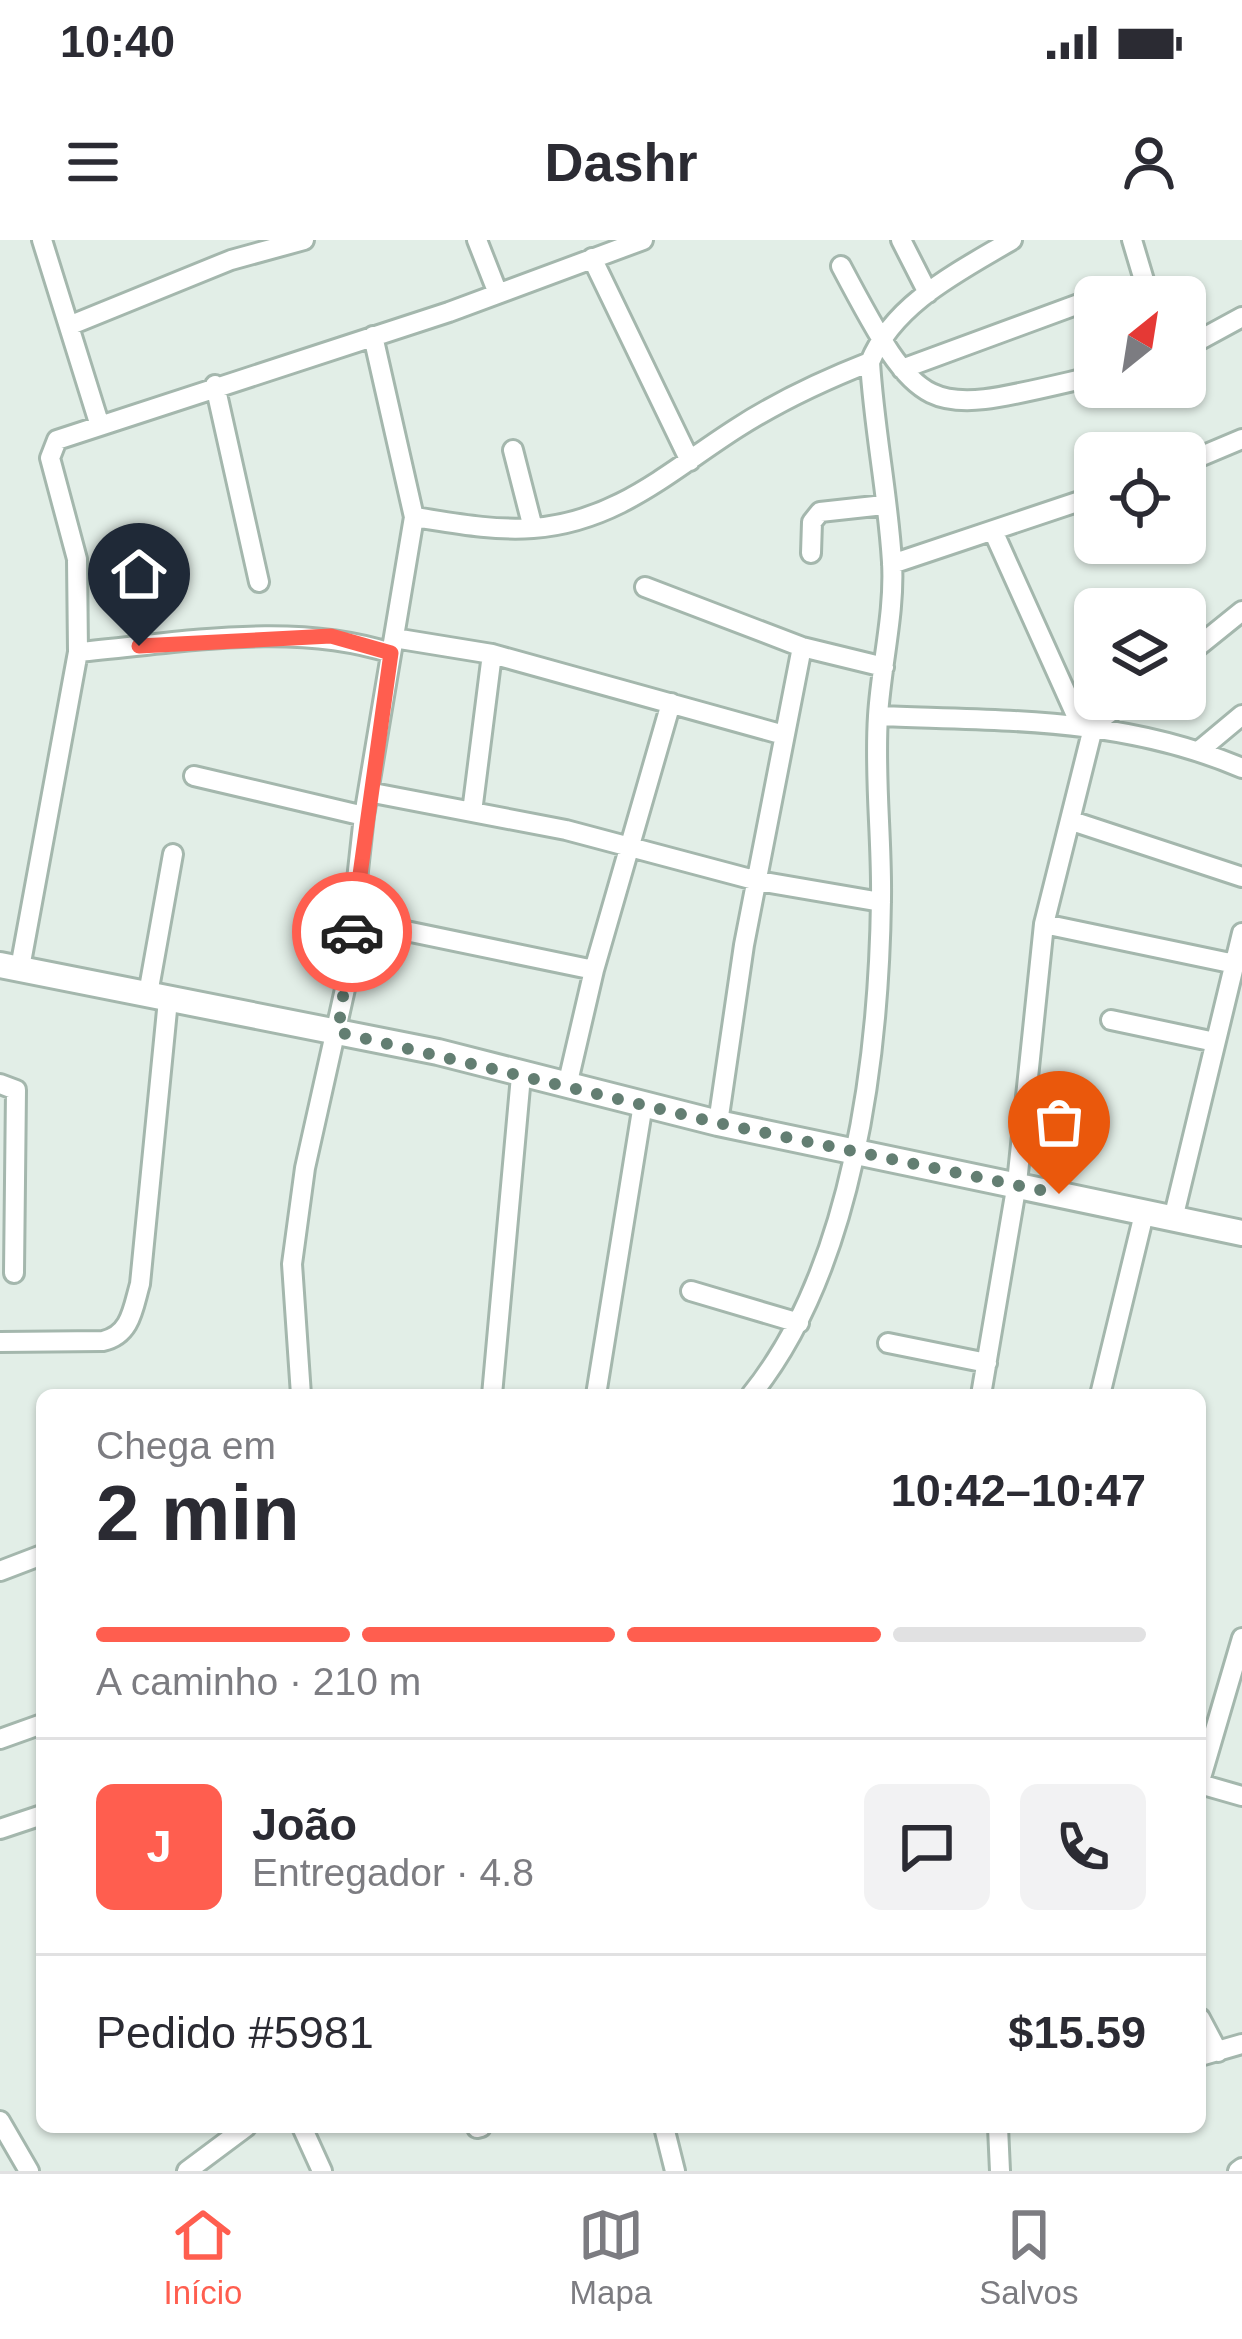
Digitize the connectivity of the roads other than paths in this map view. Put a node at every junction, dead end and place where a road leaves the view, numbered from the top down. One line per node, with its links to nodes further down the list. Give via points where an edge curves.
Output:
1 (42, 240): 15 (street)
2 (304, 240): 15 (street, via 231,260)
3 (476, 240): 11 (street)
4 (644, 240): 8 (street)
5 (901, 240): 12 (street)
6 (1012, 240): 12 (street)
7 (1132, 240): 10 (street)
8 (592, 258): 11 (street); 27 (street)
9 (841, 266): 18 (street)
10 (1143, 276)
11 (497, 291): 16 (street)
12 (928, 293): 18 (street)
13 (1074, 305): 20 (street)
14 (1242, 316): 17 (street)
15 (71, 325): 23 (street)
16 (373, 336): 22 (street); 30 (street)
17 (1206, 336)
18 (881, 338): 19 (street); 20 (street)
19 (870, 362): 27 (street, via 811,386); 29 (street)
20 (902, 369): 21 (street, via 943,401 974,404)
21 (1074, 381)
22 (215, 386): 23 (street); 35 (street)
23 (100, 426): 41 (street, via 50,448 77,559)
24 (1242, 439): 26 (street)
25 (513, 450): 31 (street)
26 (1206, 454)
27 (690, 461): 31 (street, via 628,502)
28 (1074, 504): 32 (street)
29 (884, 506): 33 (street, via 820,512); 34 (street)
30 (414, 517): 31 (street); 39 (street)
31 (533, 528)
32 (994, 533): 34 (street); 48 (street)
33 (811, 553)
34 (892, 564): 43 (street)
35 (259, 582)
36 (645, 587): 40 (street)
37 (1242, 611): 38 (street)
38 (1206, 640)
39 (392, 646): 41 (street, via 311,636); 42 (street); 53 (street)
40 (802, 647): 43 (street); 49 (street)
41 (78, 652): 66 (street)
42 (492, 654): 44 (street); 54 (street)
43 (884, 667): 46 (street)
44 (671, 703): 49 (street); 57 (street)
45 (1242, 715): 50 (street)
46 (878, 716): 48 (street); 61 (street)
47 (1094, 720): 48 (street)
48 (1087, 724): 50 (street); 56 (street)
49 (784, 735): 60 (street)
50 (1200, 750): 51 (street)
51 (1242, 768)
52 (194, 776): 55 (street)
53 (368, 792): 54 (street); 55 (street)
54 (472, 812): 57 (street)
55 (364, 816): 62 (street)
56 (1072, 821): 59 (street); 63 (street)
57 (631, 845): 60 (street); 67 (street)
58 (172, 854): 68 (street)
59 (1242, 877)
60 (758, 881): 61 (street); 77 (street)
61 (881, 902): 78 (street)
62 (353, 920): 67 (street); 71 (street)
63 (1044, 924): 65 (street); 79 (street)
64 (1242, 933): 65 (street)
65 (1234, 964): 69 (street)
66 (10, 967): 68 (street)
67 (593, 970): 75 (street)
68 (158, 997): 71 (street); 86 (street, via 143,1266 128,1323 103,1341)
69 (1233, 1004): 72 (street)
70 (1111, 1021): 72 (street)
71 (338, 1032): 73 (street); 89 (street, via 292,1264)
72 (1215, 1042): 81 (street)
73 (521, 1076): 75 (street); 90 (street)
74 (0, 1084): 83 (street, via 16,1090)
75 (567, 1086): 76 (street)
76 (644, 1104): 77 (street); 91 (street)
77 (718, 1123): 78 (street)
78 (855, 1151): 79 (street); 85 (street)
79 (1016, 1184): 80 (street); 88 (street)
80 (1144, 1214): 81 (street); 94 (street)
81 (1173, 1219): 82 (street)
82 (1242, 1233)
83 (14, 1273)
84 (691, 1291): 85 (street)
85 (799, 1323): 92 (street)
86 (0, 1342)
87 (888, 1343): 88 (street)
88 (987, 1363): 93 (street)
89 (301, 1389)
90 (494, 1389)
91 (597, 1389)
92 (755, 1389)
93 (983, 1389)
94 (1101, 1389)
95 (36, 1557): 96 (street)
96 (0, 1571)
97 (1242, 1638): 100 (street)
98 (36, 1726): 99 (street)
99 (0, 1739)
100 (1206, 1757)
101 (1206, 1776): 102 (street)
102 (1242, 1796)
103 (36, 1817): 104 (street)
104 (0, 1829)
105 (1242, 2044): 106 (street)
106 (1209, 2054)
107 (0, 2121): 112 (street)
108 (238, 2133): 114 (street)
109 (305, 2133): 115 (street)
110 (666, 2133): 116 (street)
111 (998, 2133): 117 (street)
112 (25, 2164): 113 (street)
113 (0, 2167)
114 (187, 2171)
115 (322, 2171)
116 (675, 2171)
117 (1000, 2171)

